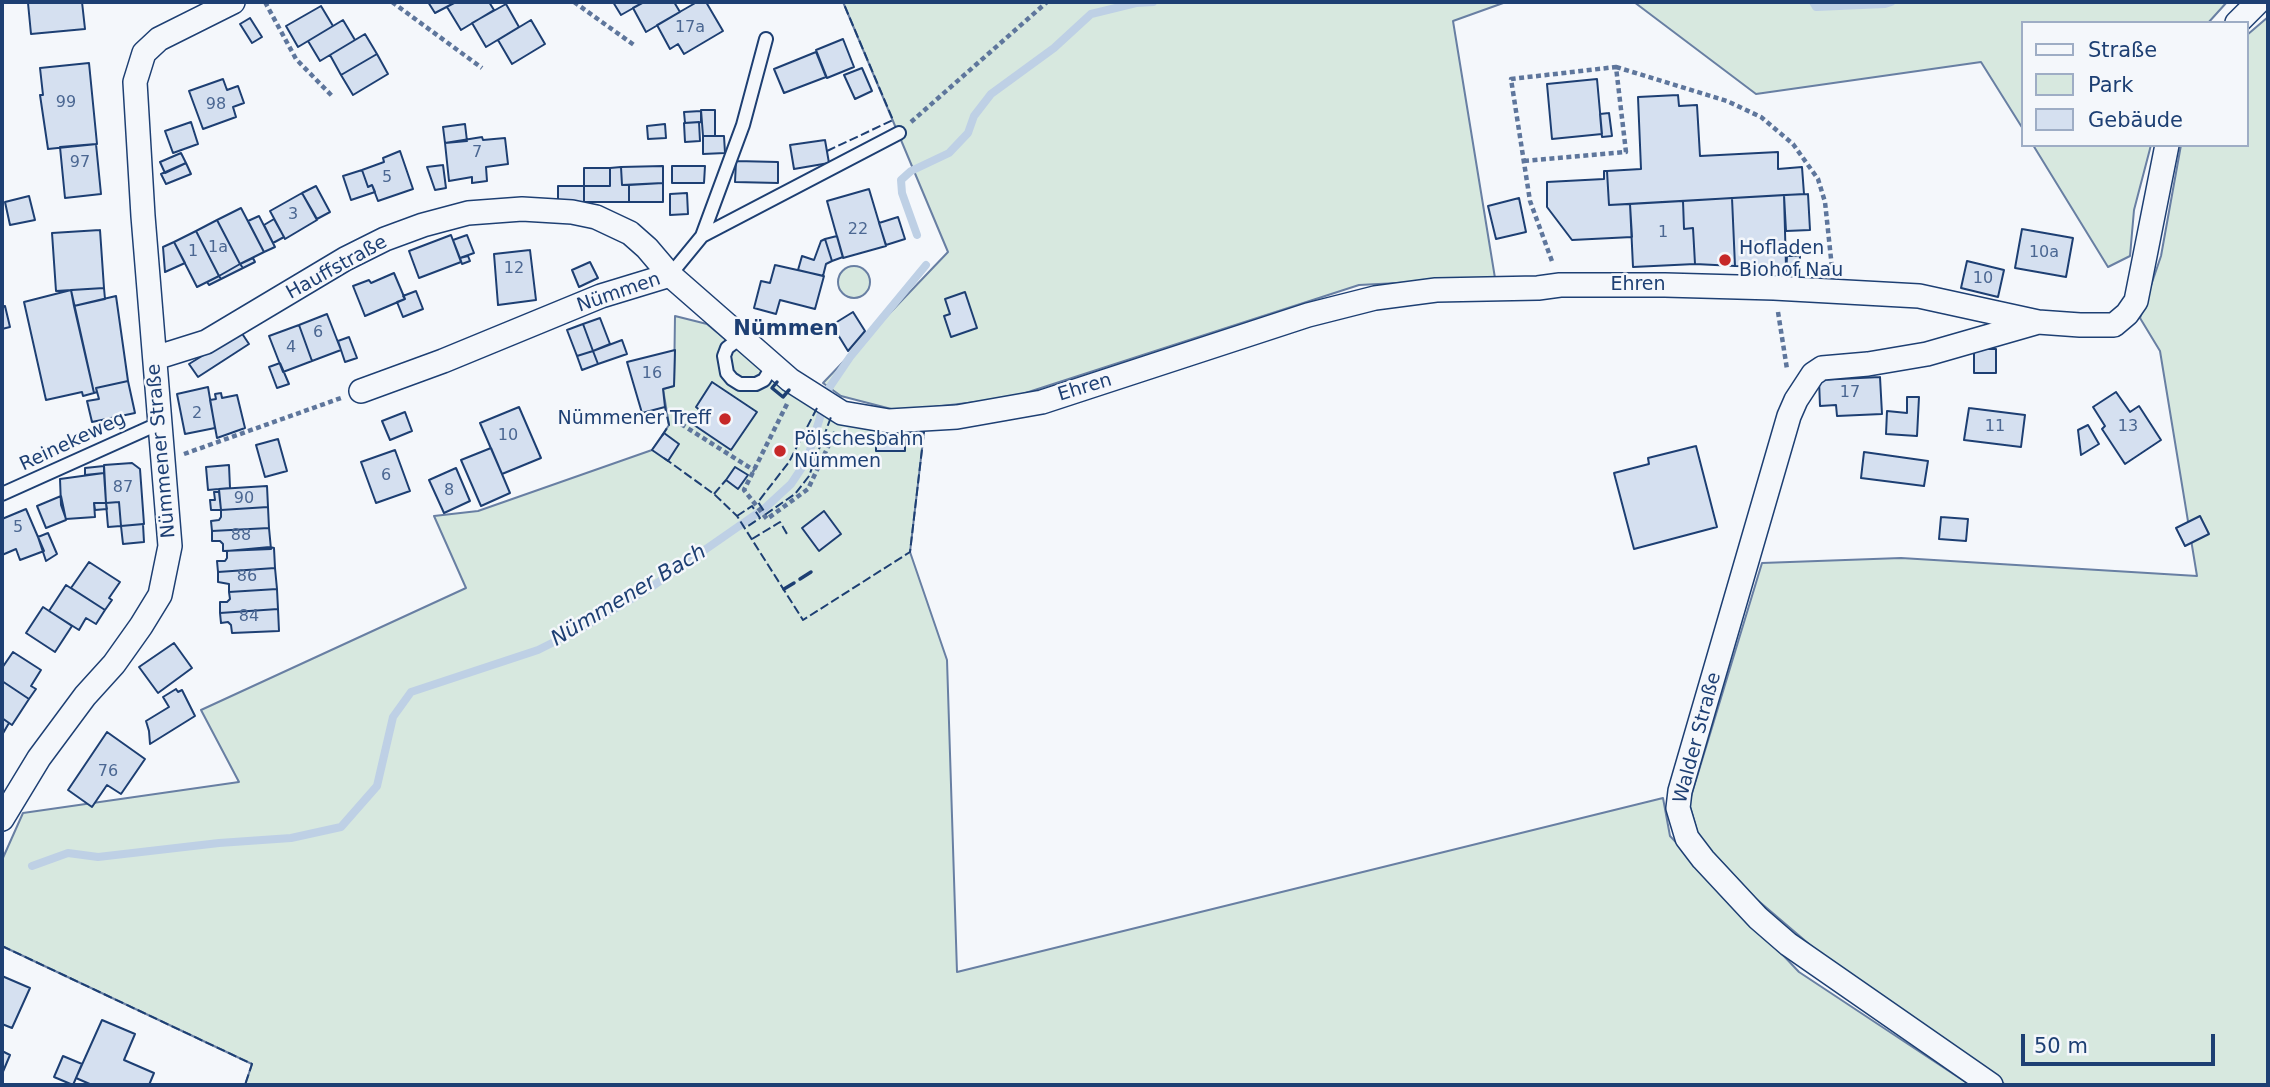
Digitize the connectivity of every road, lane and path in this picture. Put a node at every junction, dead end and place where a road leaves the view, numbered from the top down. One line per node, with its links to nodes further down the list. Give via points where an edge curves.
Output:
1 (233, 2): 23 (street, Nümmener Straße, via 159,39 144,53 135,82)
2 (265, 2): 12 (path, via 296,59)
3 (392, 2): 11 (path)
4 (574, 2): 9 (path)
5 (1047, 2): 13 (path)
6 (2258, 2): 7 (street)
7 (2239, 21)
8 (766, 39): 16 (lane, via 743,125)
9 (634, 45)
10 (1616, 67): 15 (path, via 1626,152); 15 (path, via 1511,79); 20 (path, via 1727,102 1761,117 1794,144 1818,179 1825,202)
11 (482, 68)
12 (333, 97)
13 (899, 133): 16 (lane)
14 (2166, 147): 21 (street, via 2136,301 2127,314 2113,325)
15 (1524, 161): 18 (path, via 1530,201)
16 (702, 236): 17 (lane)
17 (670, 275): 22 (street, Nümmen); 23 (street, Hauffstraße, via 630,233 596,217 522,209 468,213 385,239 206,342); 25 (street, Nümmen, via 601,296)
18 (1560, 285): 19 (street, Ehren); 28 (street, Ehren, via 1436,290 1375,298 1012,408 914,421)
19 (1774, 288): 20 (street, Ehren); 27 (path)
20 (1835, 293): 21 (street, Ehren, via 1919,296)
21 (2038, 322): 27 (street, via 1927,354 1822,368)
22 (740, 338): 24 (street, Nümmen); 24 (lane, via 723,356 732,379 756,384)
23 (155, 358): 29 (street, Nümmener Straße)
24 (773, 365): 26 (street, Nümmen)
25 (362, 391): 31 (path)
26 (806, 391): 28 (street, Nümmen); 32 (path)
27 (1796, 400): 35 (street, Walder Straße, via 1680,791 1681,823 1703,859 1788,944)
28 (839, 412): 32 (path, via 838,426 808,489 766,519 744,490)
29 (160, 423): 31 (street, Nümmener Straße); 33 (lane, Reinekeweg)
30 (681, 424): 32 (path)
31 (163, 461): 34 (street, Nümmener Straße, via 170,546 160,595 114,663 39,758)
32 (755, 471)
33 (2, 494)
34 (2, 819)
35 (1991, 1085)

